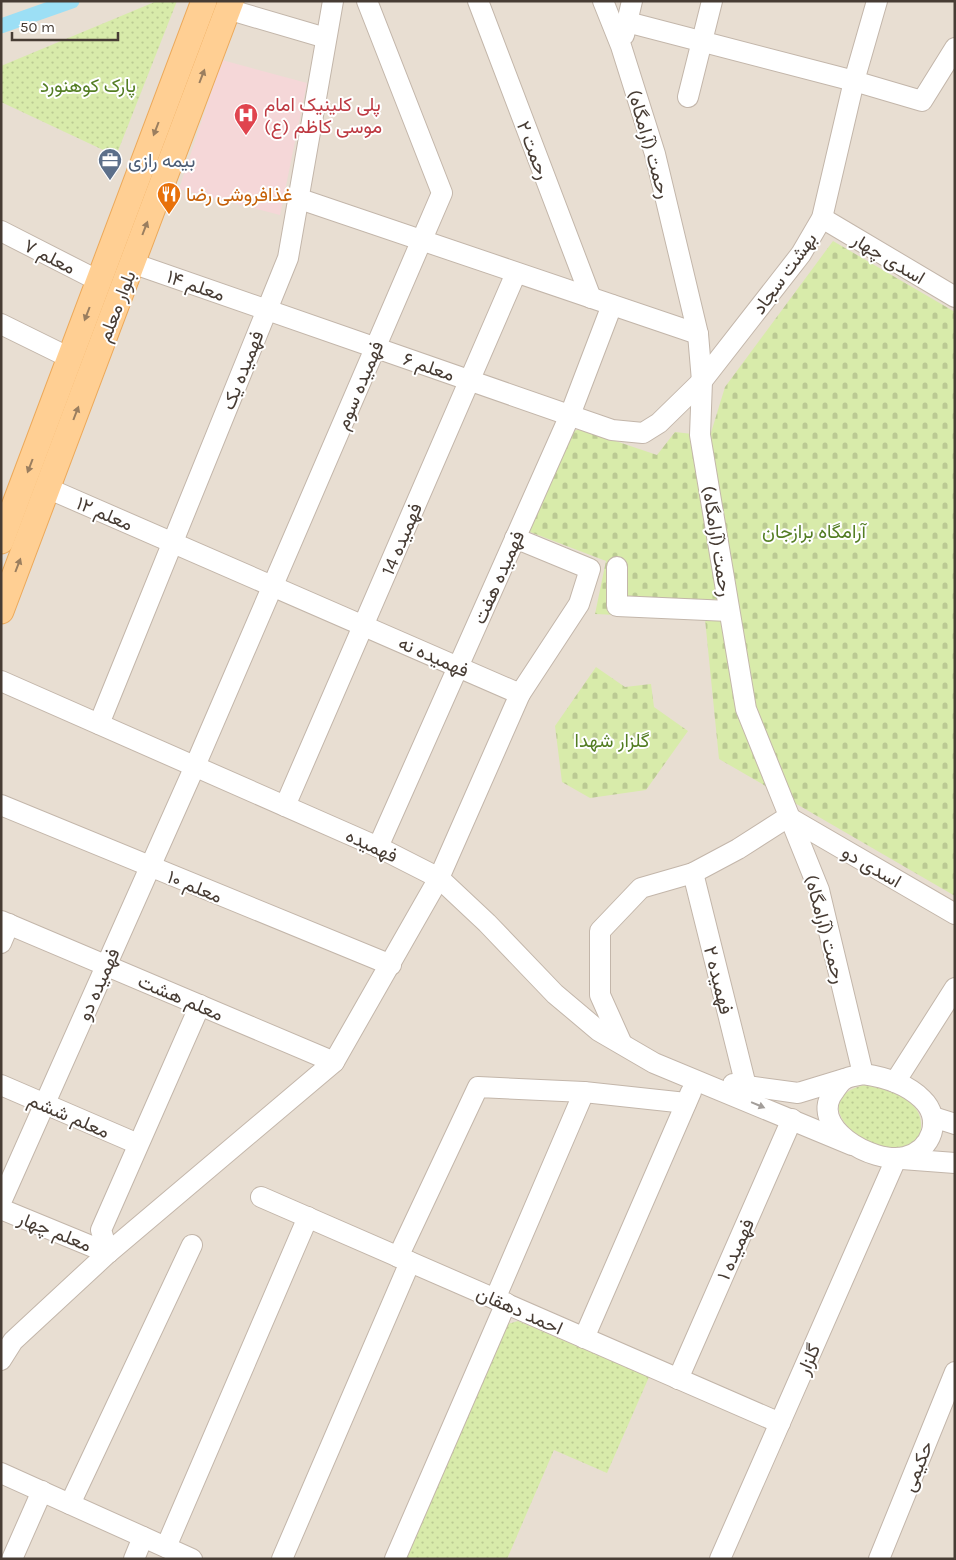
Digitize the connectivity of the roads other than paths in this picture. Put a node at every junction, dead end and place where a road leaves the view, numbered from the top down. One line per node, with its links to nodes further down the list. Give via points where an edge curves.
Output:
1 (204, 1): 23 (main road, بلوار معلم, one-way to 23)
2 (333, 1): 11 (street, فهمیده یک)
3 (367, 1): 20 (street, فهمیده سوم, via 442,193)
4 (478, 1): 24 (street, رحمت ۲)
5 (603, 1): 13 (street, رحمت (آرامگاه))
6 (632, 1): 10 (street)
7 (712, 1): 12 (street)
8 (877, 1): 15 (street, بهشت سجاد)
9 (229, 5): 11 (street); 21 (main road, بلوار معلم, one-way to 9)
10 (627, 22): 12 (street); 13 (street)
11 (326, 38): 17 (street, فهمیده یک)
12 (701, 43): 15 (street); 16 (street)
13 (621, 46): 29 (street, رحمت (آرامگاه), via 655,154)
14 (955, 48): 15 (street, via 922,101)
15 (854, 81): 18 (street, بهشت سجاد)
16 (688, 97)
17 (300, 199): 20 (street); 27 (street, فهمیده یک, via 288,258)
18 (822, 218): 25 (street, اسدی چهار); 33 (street, بهشت سجاد, via 801,254)
19 (1, 230): 23 (street, معلم ۷)
20 (422, 241): 22 (street); 30 (street, فهمیده سوم)
21 (132, 263): 27 (street, معلم ۱۴); 35 (main road, بلوار معلم, one-way to 21)
22 (516, 273): 24 (street); 32 (street, فهمیده 14)
23 (99, 281): 31 (main road, بلوار معلم, one-way to 31)
24 (591, 298): 26 (street)
25 (955, 298)
26 (612, 305): 29 (street); 34 (street, فهمیده هفت)
27 (263, 308): 30 (street, معلم ۶); 37 (street, فهمیده یک)
28 (1, 324): 31 (street)
29 (698, 334): 33 (street, رحمت (آرامگاه))
30 (376, 348): 32 (street, معلم ۶); 40 (street, فهمیده سوم)
31 (70, 358): 38 (main road, بلوار معلم, one-way to 38)
32 (470, 380): 34 (street, معلم ۶); 43 (street, فهمیده 14)
33 (702, 381): 34 (street, بهشت سجاد, via 659,423 643,433 612,430); 42 (street, رحمت (آرامگاه), via 700,435)
34 (570, 415): 36 (street, فهمیده هفت)
35 (47, 488): 37 (street, معلم ۱۲); 41 (main road, بلوار معلم, one-way to 35)
36 (515, 538): 44 (street, فهمیده هفت); 46 (street, via 590,569 579,604)
37 (168, 540): 40 (street, فهمیده نه); 47 (street, فهمیده یک)
38 (1, 541)
39 (617, 567): 42 (street, via 617,606)
40 (273, 586): 43 (street, فهمیده نه); 48 (street, فهمیده سوم)
41 (1, 611)
42 (729, 611): 51 (street, رحمت (آرامگاه), via 746,710)
43 (364, 626): 44 (street, فهمیده نه); 50 (street, فهمیده 14)
44 (458, 666): 46 (street, فهمیده نه); 52 (street, فهمیده هفت)
45 (1, 681): 47 (street, فهمیده)
46 (520, 694): 55 (street)
47 (99, 724): 48 (street, فهمیده)
48 (195, 766): 50 (street, فهمیده); 53 (street, فهمیده دو)
49 (1, 805): 53 (street, معلم ۱۰)
50 (285, 806): 52 (street, فهمیده)
51 (788, 817): 54 (street); 56 (street, اسدی دو); 65 (street, رحمت (آرامگاه), via 819,890)
52 (378, 846): 55 (street, فهمیده)
53 (150, 868): 59 (street, فهمیده دو); 60 (street, معلم ۱۰)
54 (693, 873): 63 (street, via 641,888 600,931 600,995); 70 (street, فهمیده ۲)
55 (439, 878): 60 (street); 63 (street, فهمیده, via 556,994 599,1031)
56 (955, 914)
57 (5, 922): 58 (street); 59 (street, معلم هشت)
58 (1, 942)
59 (106, 965): 62 (street, معلم هشت); 73 (street, فهمیده دو)
60 (390, 965): 64 (street)
61 (955, 988): 68 (street)
62 (200, 1005): 64 (street, معلم هشت); 77 (street)
63 (622, 1044): 66 (street, فهمیده, via 654,1063)
64 (334, 1062): 86 (street)
65 (863, 1074): 67 (street); 68 (street)
66 (697, 1079): 70 (street); 72 (street); 75 (street, one-way to 75)
67 (844, 1080): 70 (street, via 798,1093); 78 (street, via 830,1096 828,1117 838,1134)
68 (895, 1082): 74 (street, via 923,1099)
69 (1, 1085): 73 (street, معلم ششم)
70 (746, 1086)
71 (584, 1092): 72 (street); 87 (street, via 478,1086); 88 (street)
72 (686, 1102): 89 (street)
73 (45, 1104): 77 (street, معلم ششم); 82 (street, فهمیده دو)
74 (933, 1117): 76 (street); 79 (street, via 931,1138 918,1154)
75 (792, 1119): 78 (street); 92 (street, فهمیده ۱)
76 (955, 1124)
77 (138, 1144): 86 (street, via 101,1230)
78 (852, 1145): 79 (street)
79 (897, 1159): 80 (street); 93 (street, گلزار)
80 (955, 1164)
81 (261, 1197): 84 (street, احمد دهقان)
82 (1, 1202)
83 (1, 1209): 86 (street, معلم چهار)
84 (308, 1217): 87 (street, احمد دهقان); 98 (street)
85 (192, 1245): 96 (street)
86 (108, 1253): 90 (street, via 14,1341)
87 (404, 1259): 88 (street, احمد دهقان); 102 (street)
88 (500, 1301): 89 (street, احمد دهقان); 103 (street)
89 (584, 1338): 92 (street, احمد دهقان)
90 (1, 1360)
91 (954, 1375): 105 (street, حکیمی)
92 (678, 1379): 93 (street, احمد دهقان)
93 (780, 1423): 104 (street, گلزار)
94 (1, 1473): 95 (street)
95 (42, 1491): 96 (street); 99 (street)
96 (70, 1504): 97 (street)
97 (143, 1537): 98 (street); 100 (street)
98 (166, 1547): 101 (street)
99 (12, 1559)
100 (134, 1559)
101 (192, 1559)
102 (282, 1559)
103 (395, 1559)
104 (720, 1559)
105 (879, 1559)

